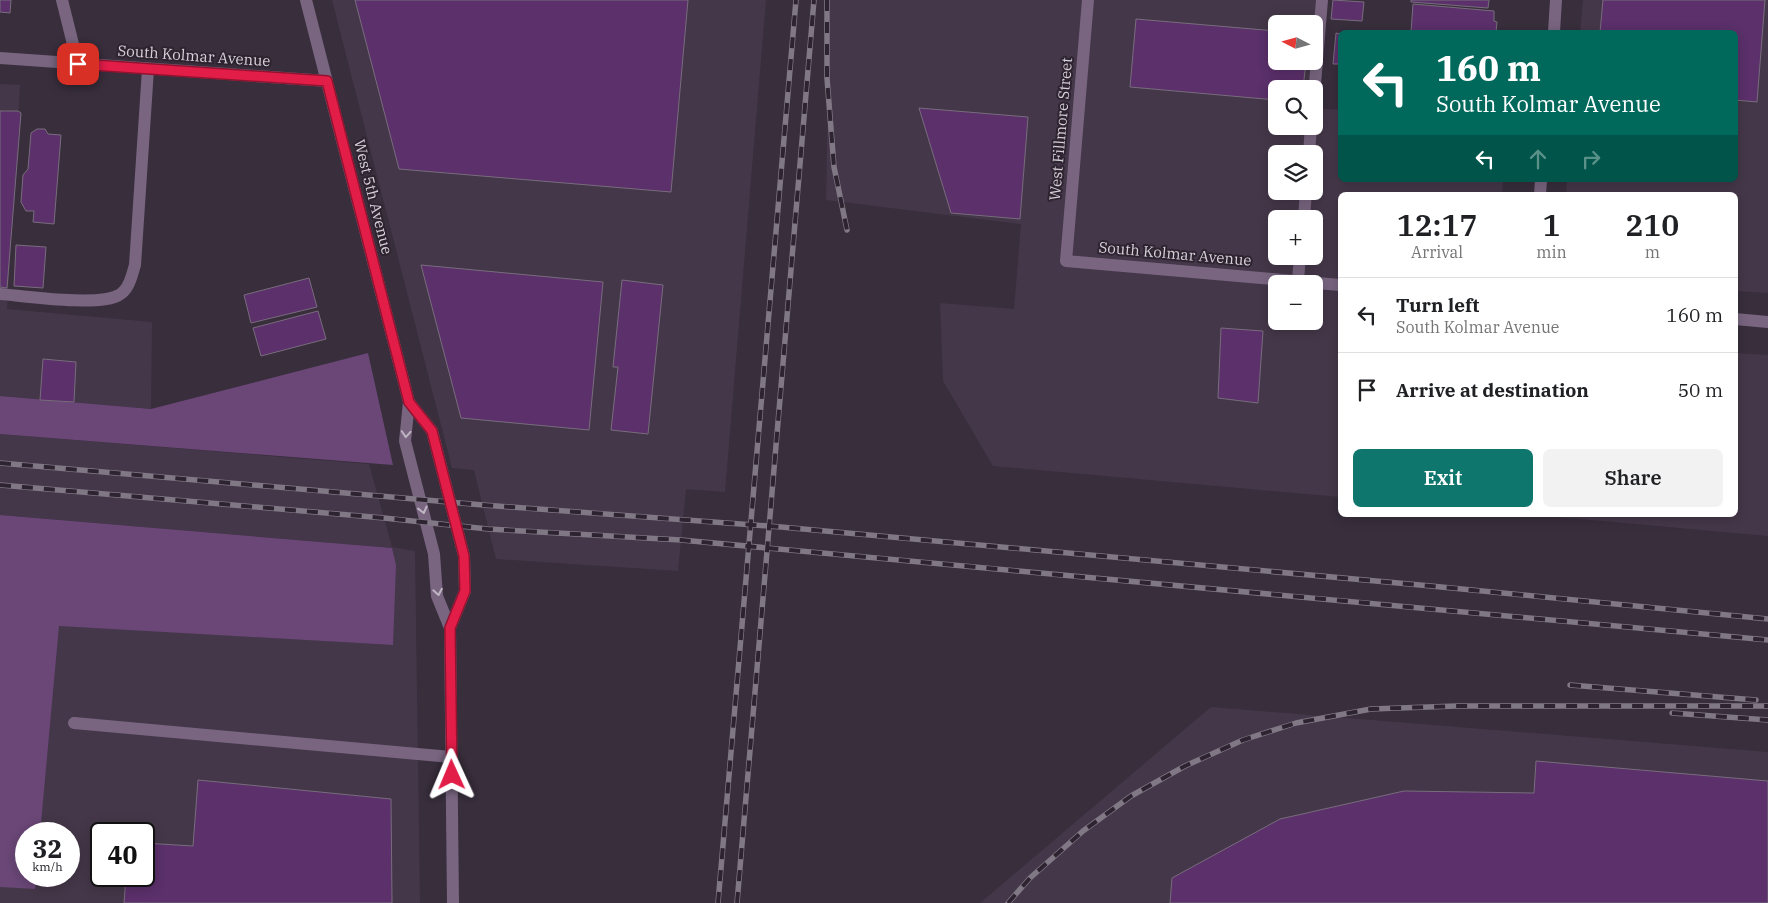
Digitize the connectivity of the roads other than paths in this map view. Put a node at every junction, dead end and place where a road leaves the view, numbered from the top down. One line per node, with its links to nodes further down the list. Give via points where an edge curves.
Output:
1 (62, 0): 8 (street)
2 (306, 0): 11 (street, West 5th Avenue)
3 (1088, 0): 12 (street, West Fillmore Street)
4 (1322, 0): 10 (street)
5 (1556, 0): 6 (street)
6 (1554, 30)
7 (0, 58): 8 (street, South Kolmar Avenue)
8 (78, 64): 9 (street, South Kolmar Avenue)
9 (148, 69): 11 (street, South Kolmar Avenue); 16 (street, via 135,265 129,283 120,295 99,301)
10 (1315, 80)
11 (327, 81): 19 (street, West 5th Avenue)
12 (1066, 261): 13 (street, South Kolmar Avenue)
13 (1268, 278)
14 (1323, 283): 15 (street, South Kolmar Avenue)
15 (1338, 284)
16 (0, 294)
17 (1738, 319): 18 (street)
18 (1768, 322)
19 (409, 402): 20 (street, West 5th Avenue, one-way to 20, via 405,442 434,554 437,596); 20 (street, West 5th Avenue, via 432,431 464,556 465,591)
20 (450, 628): 22 (street, West 5th Avenue)
21 (74, 723): 22 (street)
22 (451, 757): 23 (street, West 5th Avenue)
23 (453, 903)

